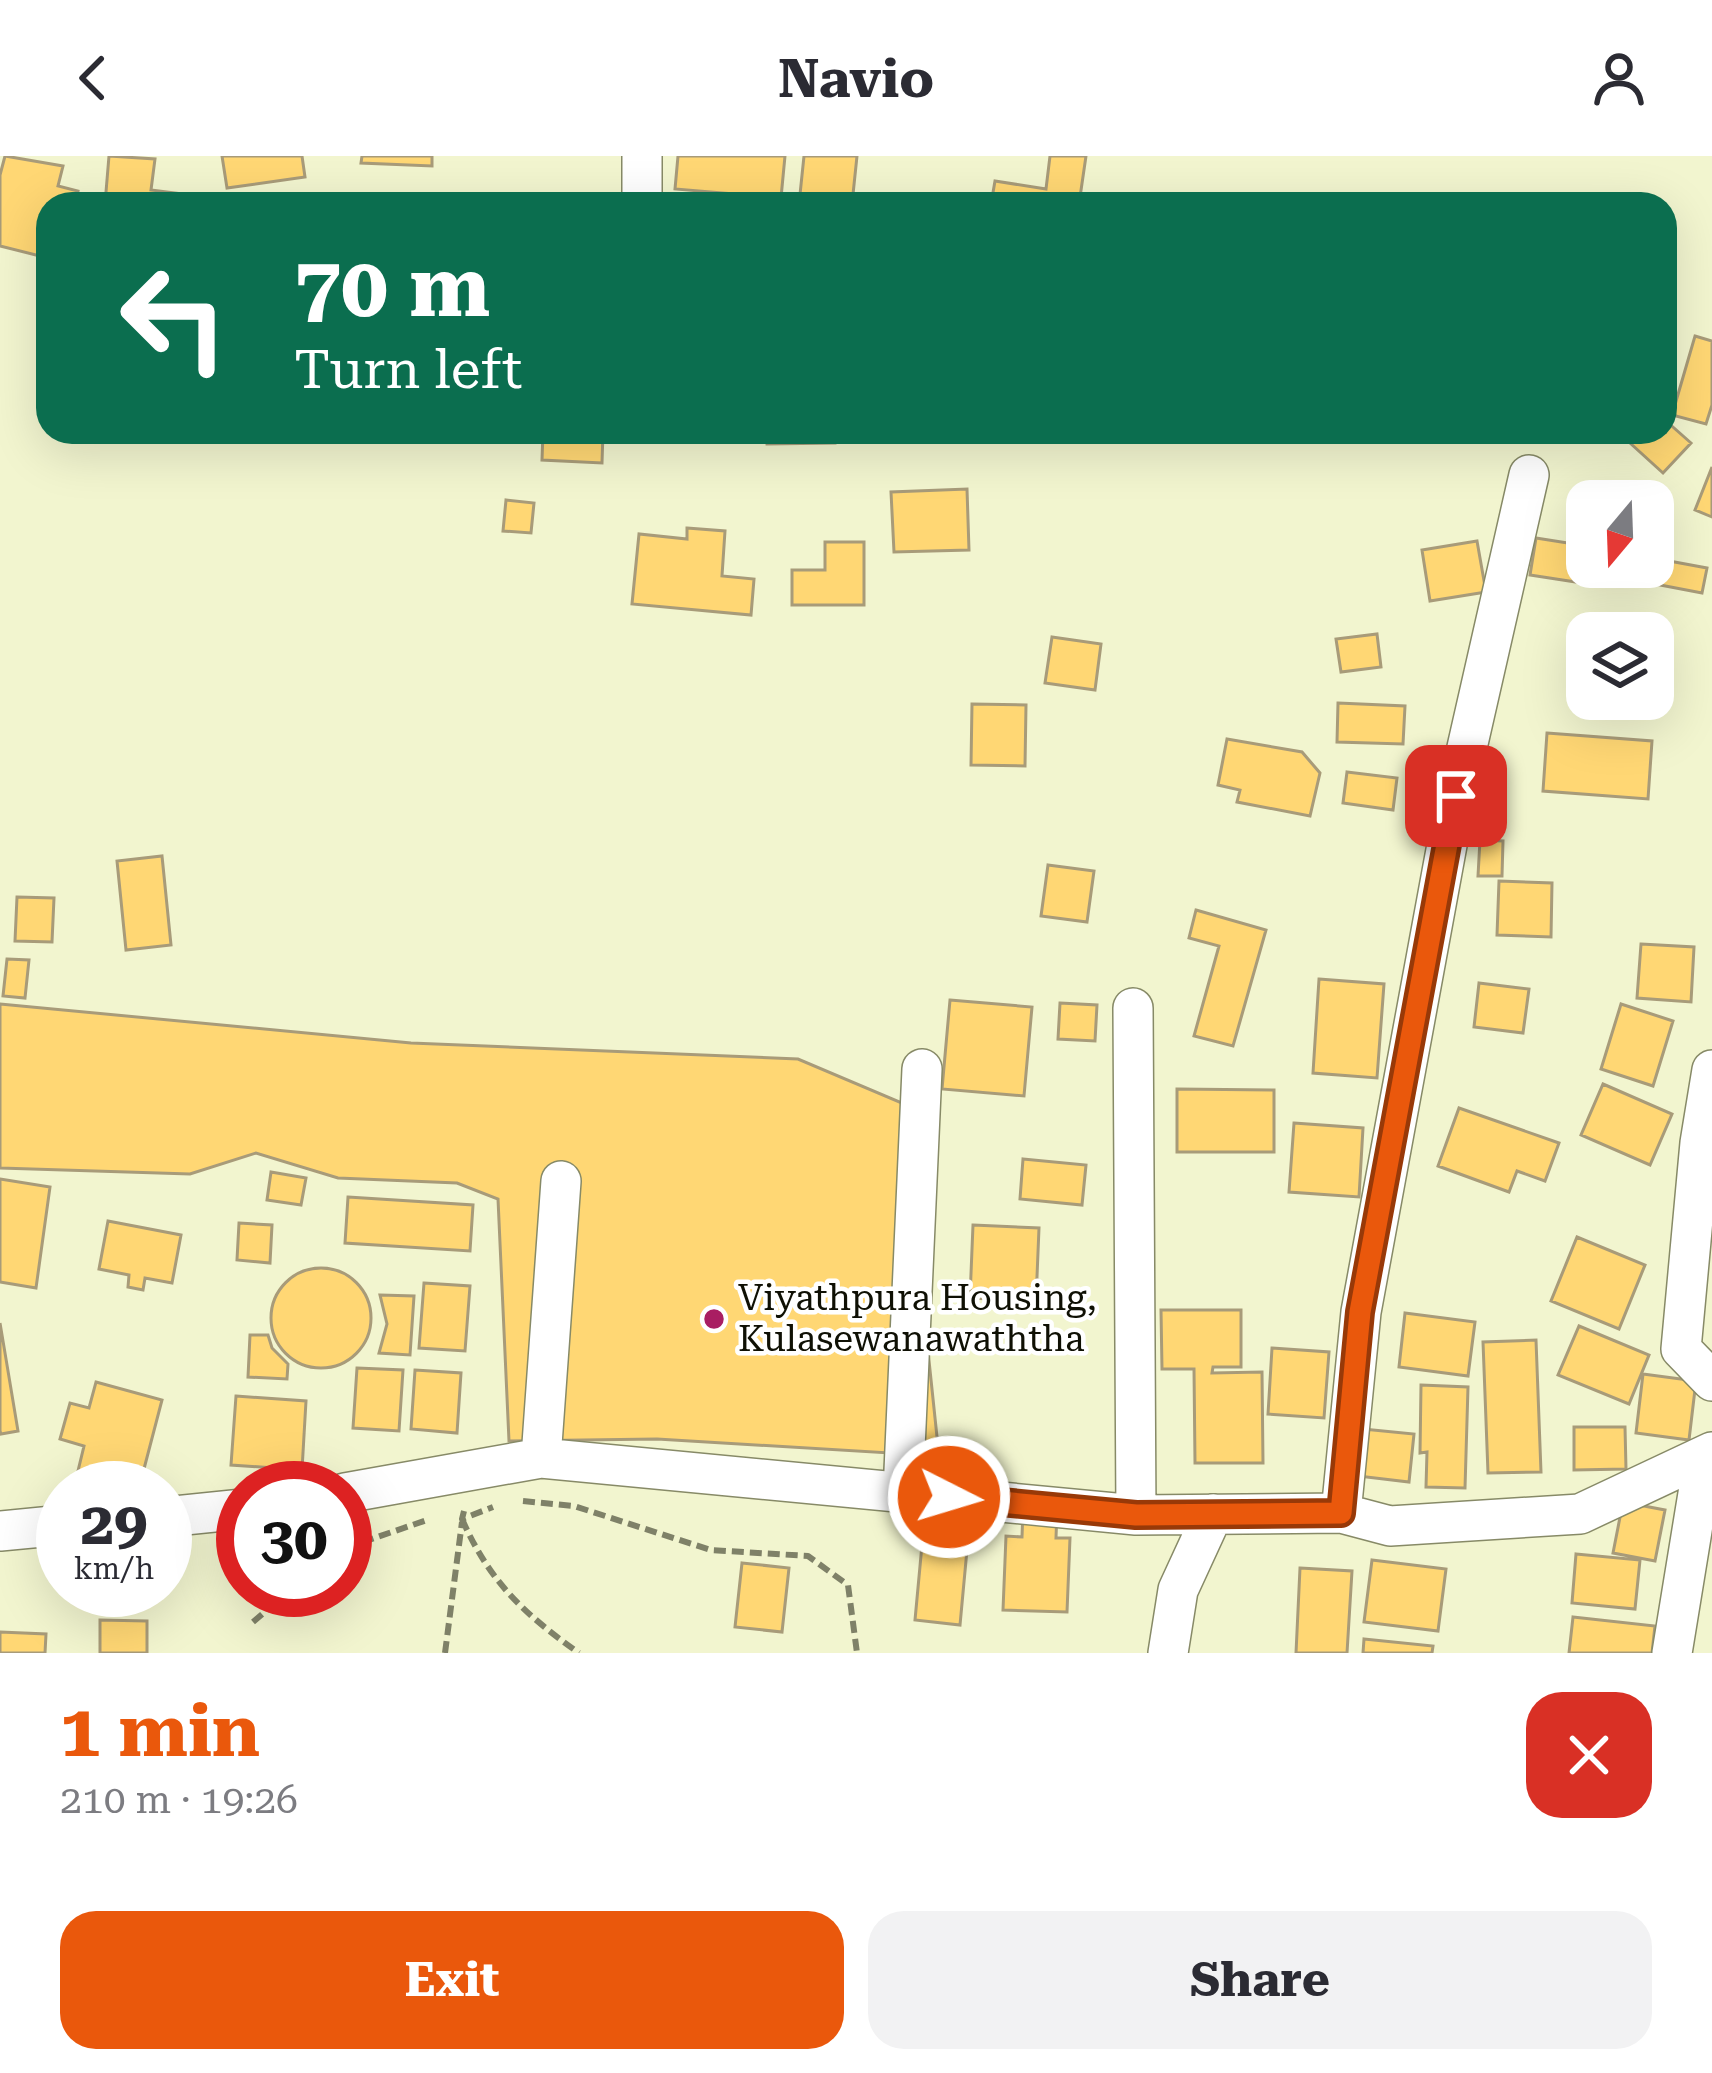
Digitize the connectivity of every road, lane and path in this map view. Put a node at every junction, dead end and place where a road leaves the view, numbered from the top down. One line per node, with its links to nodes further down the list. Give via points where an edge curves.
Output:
1 (641, 156): 2 (street)
2 (642, 192)
3 (1529, 475): 16 (street, via 1456,796 1365,1288)
4 (1132, 1008): 18 (street)
5 (922, 1069): 13 (street)
6 (1712, 1070): 8 (street, via 1681,1349)
7 (561, 1181): 10 (street)
8 (1712, 1381)
9 (1708, 1455): 16 (street, via 1580,1514 1390,1526); 30 (street)
10 (541, 1458): 11 (street); 13 (street)
11 (470, 1474): 12 (street); 20 (path)
12 (372, 1489)
13 (903, 1493): 18 (street)
14 (514, 1500): 28 (path, via 574,1506 711,1550 808,1556 848,1585)
15 (496, 1506): 20 (path)
16 (1341, 1513): 17 (street)
17 (1213, 1514): 18 (street); 29 (street, via 1178,1590)
18 (1136, 1515)
19 (439, 1516): 23 (path)
20 (462, 1519): 26 (path); 27 (path, via 483,1566)
21 (36, 1528): 22 (street)
22 (0, 1531)
23 (372, 1539)
24 (259, 1617): 25 (path)
25 (253, 1622)
26 (445, 1653)
27 (579, 1653)
28 (857, 1653)
29 (1168, 1653)
30 (1672, 1653)

